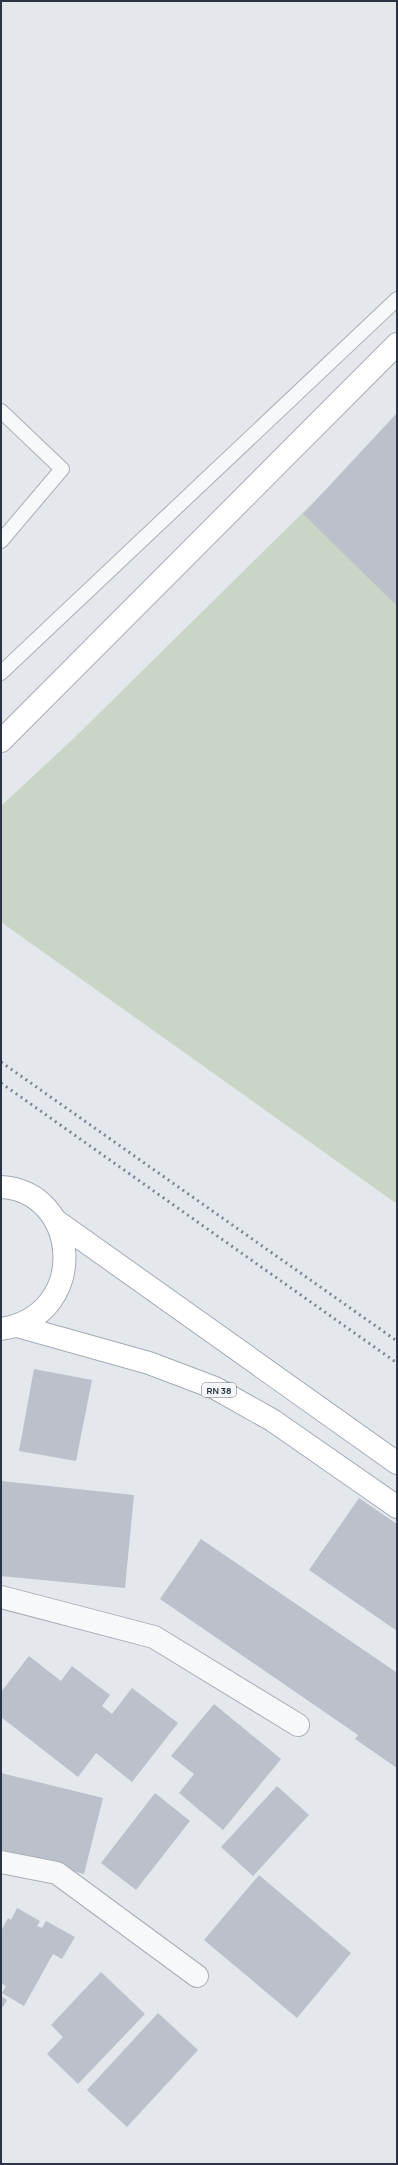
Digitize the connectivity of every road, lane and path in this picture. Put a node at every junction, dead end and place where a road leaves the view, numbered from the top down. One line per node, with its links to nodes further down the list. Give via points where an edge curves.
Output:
1 (397, 299): 5 (lane)
2 (397, 344): 6 (main road)
3 (1, 411): 4 (lane, via 62,469)
4 (1, 540)
5 (1, 673)
6 (1, 741)
7 (1, 1187): 8 (main road, RN 38, via 26,1194 42,1205)
8 (55, 1220): 9 (main road, RN 38, via 65,1245 65,1270 56,1295 39,1314); 10 (main road, RN 38)
9 (9, 1328): 11 (main road, RN 38, via 149,1363 215,1388 272,1420)
10 (397, 1463)
11 (397, 1507)
12 (1, 1597): 13 (street, via 154,1637)
13 (298, 1725)
14 (1, 1862): 15 (street, via 57,1873)
15 (197, 1976)

